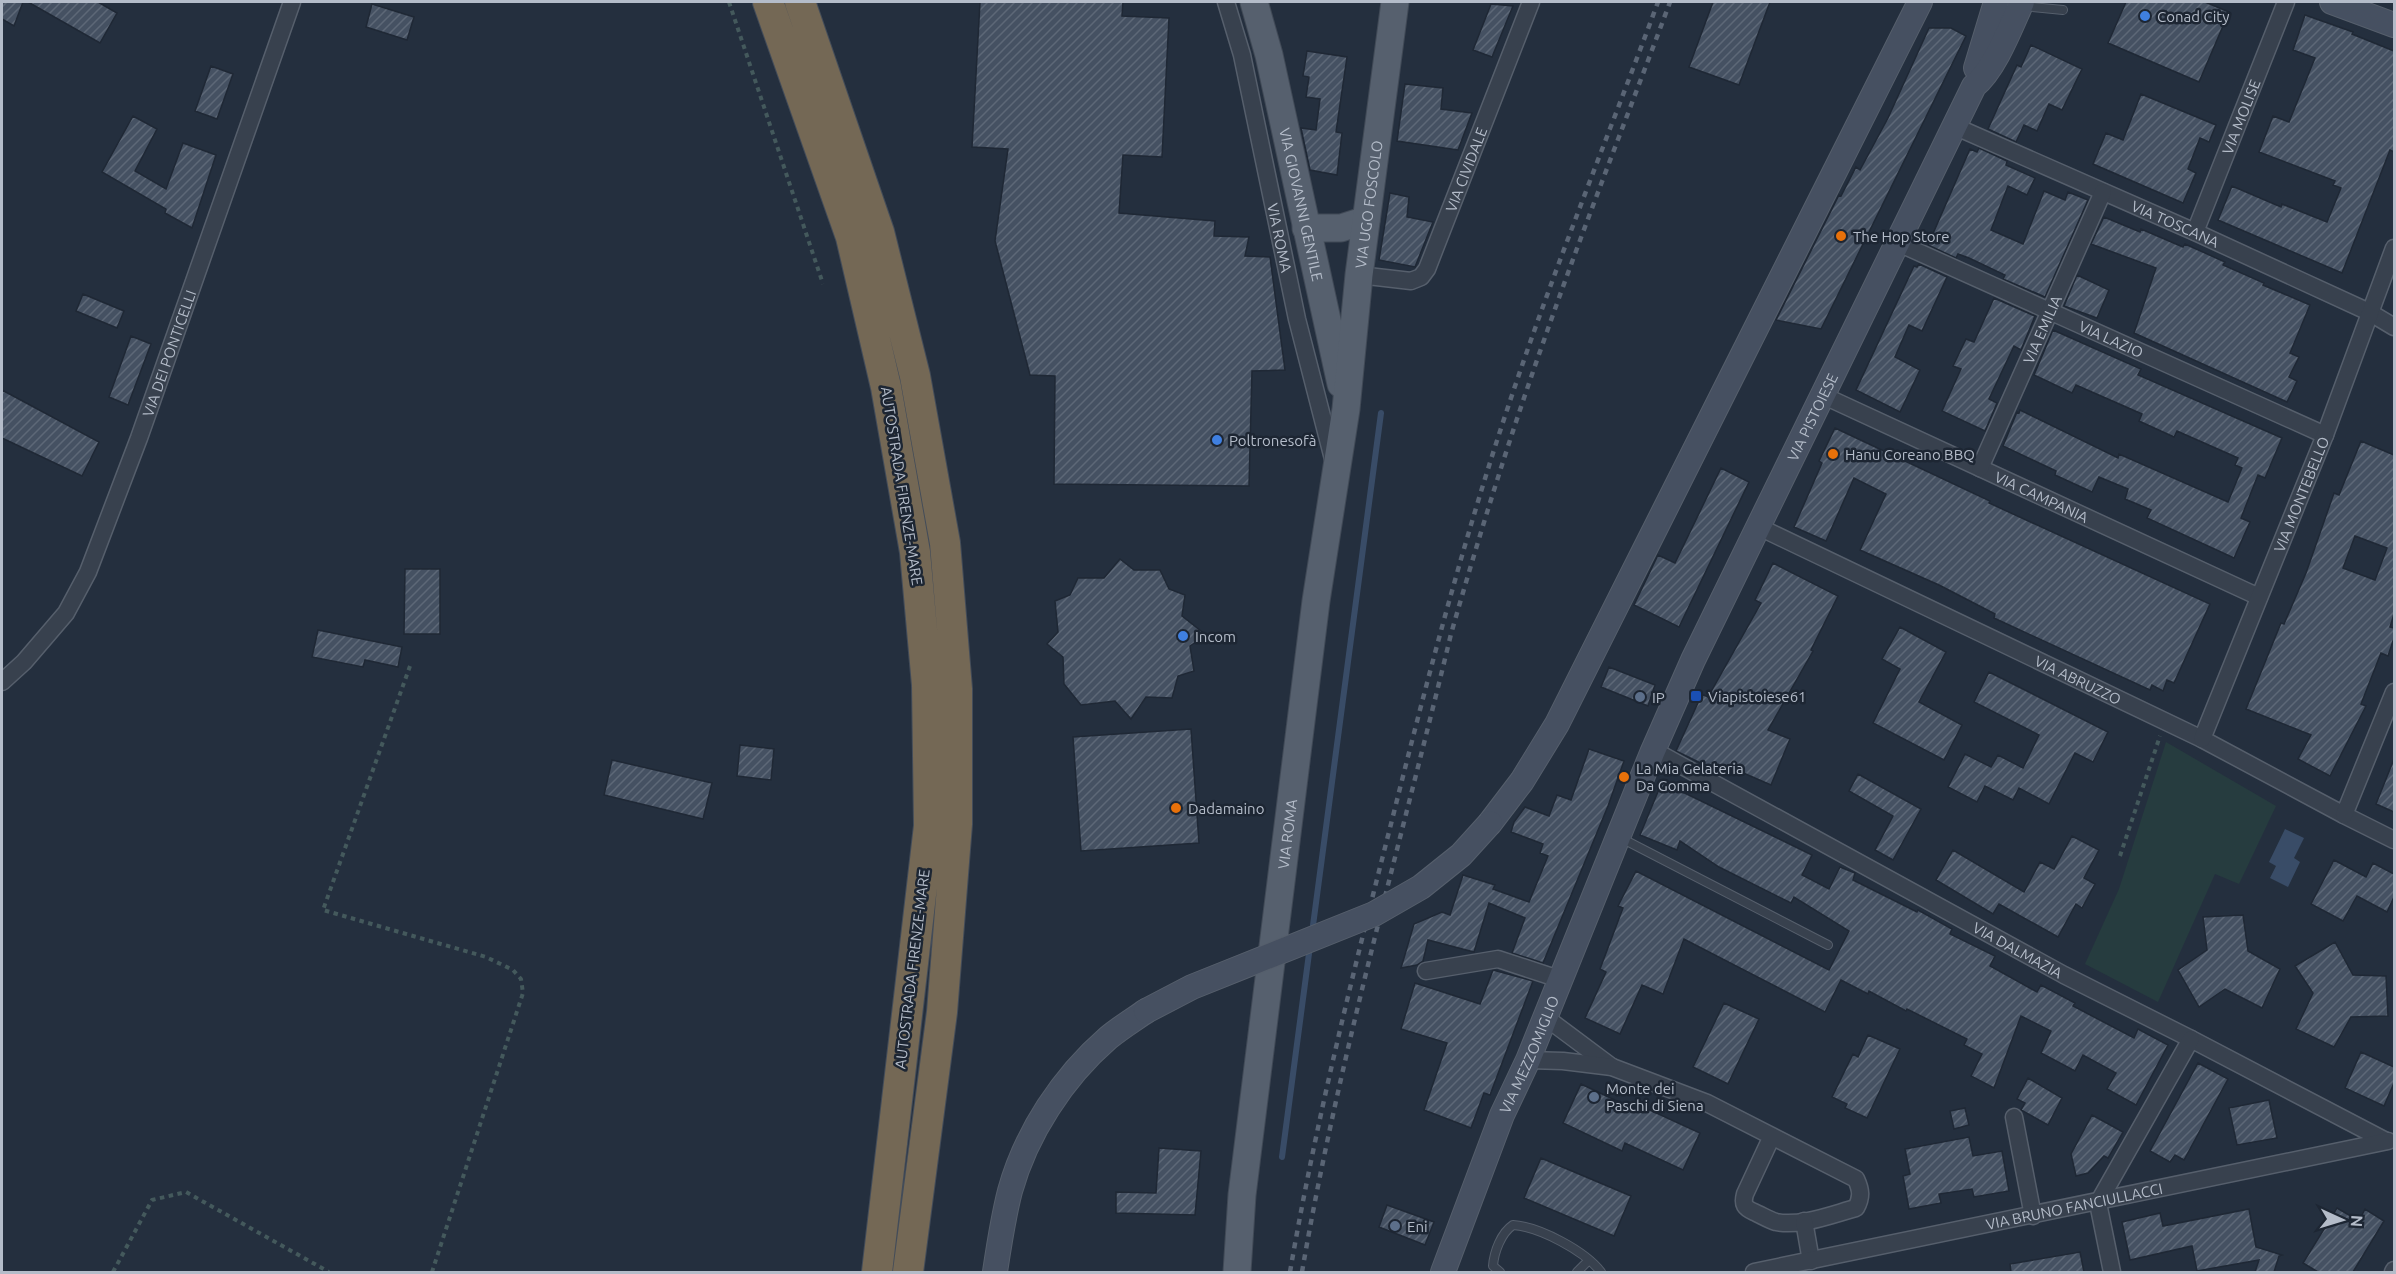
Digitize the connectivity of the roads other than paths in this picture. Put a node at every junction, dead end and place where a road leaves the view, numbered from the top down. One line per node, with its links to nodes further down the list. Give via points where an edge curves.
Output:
1 (292, 2): 34 (street, VIA DEI PONTICELLI, via 88,572 66,613)
2 (768, 2): 57 (highway, AUTOSTRADA FIRENZE-MARE, via 851,237 886,387 915,552 927,686 929,826)
3 (800, 2): 58 (highway, AUTOSTRADA FIRENZE-MARE, via 879,232 915,376 945,543 957,689 957,824 942,1012)
4 (1226, 2): 31 (street, VIA ROMA, via 1242,55 1297,319)
5 (1254, 2): 19 (main road, VIA GIOVANNI GENTILE)
6 (1395, 2): 18 (main road, VIA UGO FOSCOLO)
7 (1996, 2): 15 (main road, VIA PISTOIESE)
8 (2286, 2): 20 (street, VIA MOLISE)
9 (2332, 2): 14 (main road)
10 (1531, 3): 23 (street, VIA CIVIDALE, via 1427,269 1411,281)
11 (1920, 3): 59 (main road, bridge, via 1557,724 1522,781 1461,855 1421,887 1374,914 1192,987 1146,1011 1102,1044 1048,1107 1029,1144 1011,1190)
12 (2017, 3): 13 (lane); 15 (main road, VIA PISTOIESE, via 1991,64)
13 (2063, 10)
14 (2394, 25)
15 (1974, 86): 16 (main road, VIA PISTOIESE)
16 (1954, 126): 17 (street, VIA TOSCANA); 21 (main road, VIA PISTOIESE)
17 (2103, 192): 20 (street, VIA TOSCANA); 24 (street, VIA EMILIA)
18 (1366, 220): 19 (main road, via 1341,228); 23 (main road, VIA UGO FOSCOLO)
19 (1306, 228): 28 (main road, VIA GIOVANNI GENTILE)
20 (2195, 232): 25 (street, VIA TOSCANA)
21 (1896, 242): 24 (street, VIA LAZIO); 27 (main road, VIA PISTOIESE)
22 (2394, 248): 25 (street, VIA MONTEBELLO)
23 (1359, 275): 28 (main road, VIA UGO FOSCOLO)
24 (2050, 312): 29 (street, VIA LAZIO); 30 (street, VIA EMILIA)
25 (2369, 312): 26 (street, VIA TOSCANA); 29 (street, VIA MONTEBELLO)
26 (2394, 327)
27 (1822, 395): 30 (street, VIA CAMPANIA); 32 (main road, VIA PISTOIESE)
28 (1346, 409): 31 (main road, VIA ROMA)
29 (2325, 435): 33 (street, VIA MONTEBELLO)
30 (1980, 468): 33 (street, VIA CAMPANIA)
31 (1337, 472): 51 (main road, VIA ROMA, via 1316,601)
32 (1757, 526): 36 (street, VIA ABRUZZO); 37 (main road, VIA PISTOIESE)
33 (2259, 597): 36 (street, VIA MONTEBELLO)
34 (2, 682)
35 (2394, 692): 38 (street)
36 (2202, 739): 38 (street, VIA ABRUZZO)
37 (1653, 750): 39 (main road, VIA MEZZOMIGLIO); 45 (street, VIA DALMAZIA, via 2064,975)
38 (2344, 815): 40 (street, VIA ABRUZZO)
39 (1618, 837): 41 (lane); 43 (main road, VIA MEZZOMIGLIO)
40 (2394, 840)
41 (1828, 945)
42 (1426, 971): 43 (street, via 1498,959)
43 (1559, 979): 44 (main road, VIA MEZZOMIGLIO)
44 (1545, 1017): 46 (main road, VIA MEZZOMIGLIO); 47 (street)
45 (2191, 1039): 50 (street, VIA DALMAZIA); 52 (street)
46 (1528, 1060): 47 (street); 62 (main road, VIA MEZZOMIGLIO, via 1502,1115)
47 (1612, 1068): 49 (street, via 1707,1103)
48 (2014, 1117): 53 (street)
49 (1772, 1136): 54 (street, via 1743,1202 1746,1208 1774,1221); 54 (street, via 1856,1179 1861,1188 1856,1208)
50 (2390, 1141): 52 (street, VIA BRUNO FANCIULLACCI)
51 (1242, 1195): 60 (main road, VIA ROMA); 61 (main road, VIA ROMA)
52 (2098, 1203): 53 (street, VIA BRUNO FANCIULLACCI); 67 (street)
53 (2033, 1216): 56 (street, VIA BRUNO FANCIULLACCI)
54 (1804, 1221): 56 (street)
55 (1589, 1260): 63 (lane, via 1525,1226 1513,1225 1505,1231 1494,1260 1493,1266); 64 (lane); 65 (lane)
56 (1811, 1261): 66 (street, VIA BRUNO FANCIULLACCI)
57 (877, 1272)
58 (908, 1272)
59 (995, 1272)
60 (1223, 1272)
61 (1237, 1272)
62 (1443, 1272)
63 (1500, 1272)
64 (1577, 1272)
65 (1601, 1272)
66 (1754, 1272)
67 (2112, 1272)

